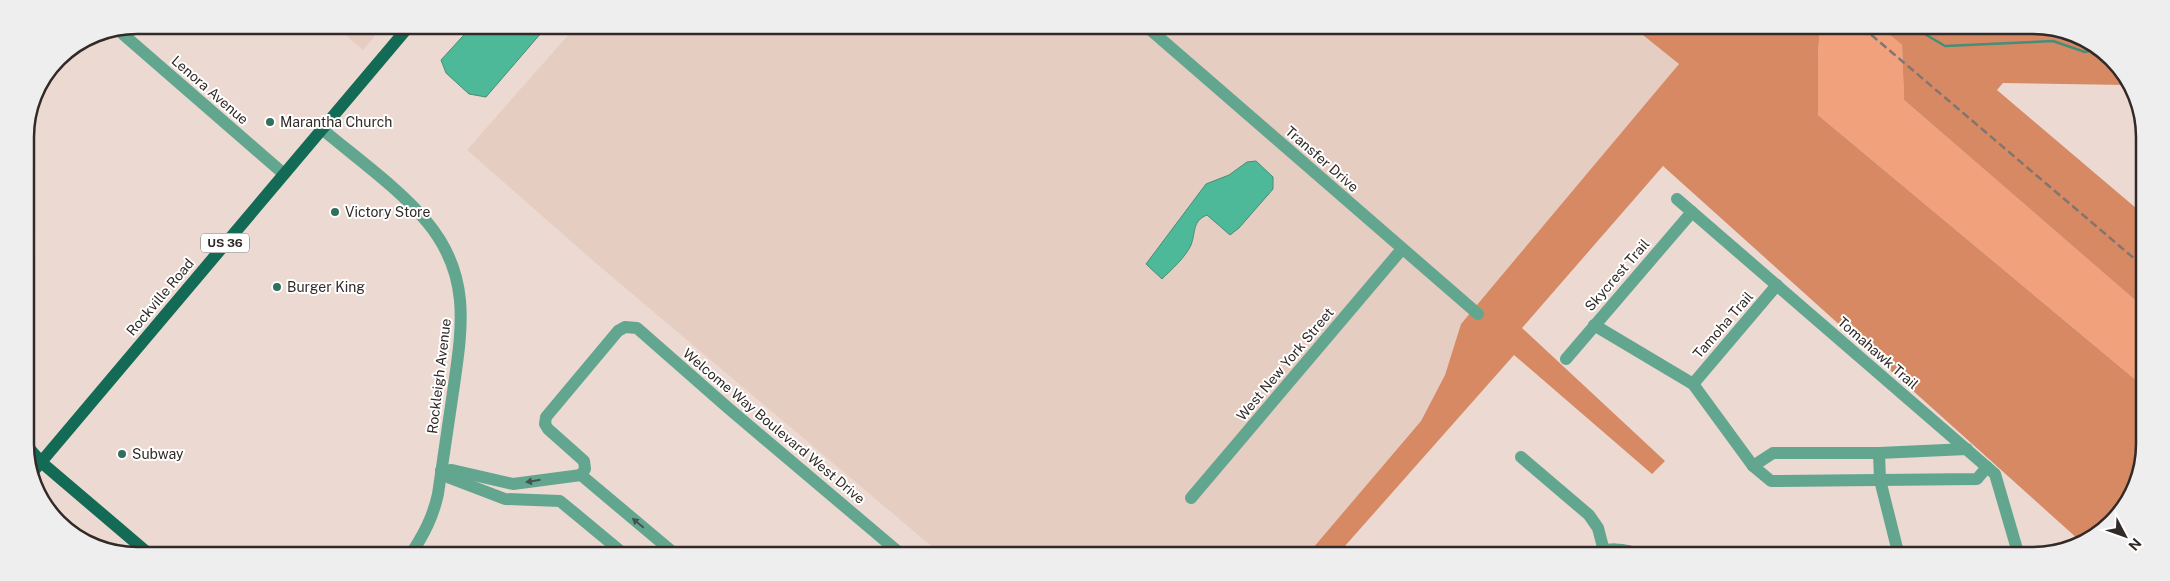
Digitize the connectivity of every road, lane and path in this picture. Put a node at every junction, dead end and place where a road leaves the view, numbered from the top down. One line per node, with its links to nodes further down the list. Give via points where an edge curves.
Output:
1 (402, 34): 4 (main road, Rockville Road / US 36)
2 (1155, 34): 8 (street, Transfer Drive)
3 (123, 35): 5 (street, Lenora Avenue)
4 (322, 129): 5 (main road, Rockville Road / US 36); 22 (street, Rockleigh Avenue, via 418,212 436,234 452,265 460,296 462,327)
5 (284, 174): 18 (main road, Rockville Road / US 36)
6 (1677, 199): 7 (street, Tomahawk Trail)
7 (1692, 212): 9 (street, Tomahawk Trail); 11 (street, Skycrest Trail)
8 (1402, 249): 10 (street, Transfer Drive); 25 (street, West New York Street)
9 (1777, 285): 13 (street, Tamoha Trail); 14 (street, Tomahawk Trail)
10 (1478, 314)
11 (1594, 325): 12 (street, Skycrest Trail); 13 (street)
12 (1566, 358)
13 (1693, 384): 19 (street)
14 (1967, 449): 15 (street); 20 (street, Tomahawk Trail)
15 (1878, 453): 19 (street, via 1773,453); 24 (street)
16 (35, 455): 18 (main road)
17 (1521, 457): 31 (street, via 1589,515 1598,528)
18 (41, 462): 21 (main road, Rockville Road / US 36); 26 (main road)
19 (1753, 466): 24 (street, via 1771,481)
20 (1987, 467): 24 (street, via 1977,478); 33 (street, Tomahawk Trail, via 1995,474)
21 (36, 468)
22 (441, 471): 23 (street, one-way to 22, via 513,484 452,470); 27 (street, Rockleigh Avenue, via 434,513); 28 (street, via 450,478 505,499 560,501)
23 (581, 475): 29 (street, one-way to 23); 30 (street, Welcome Way Boulevard West Drive, via 585,469 584,461 549,431 545,423 547,415 618,331 625,326 637,328)
24 (1880, 480): 32 (street)
25 (1191, 498)
26 (141, 547)
27 (416, 547)
28 (616, 547)
29 (667, 547)
30 (892, 547)
31 (1603, 547)
32 (1897, 547)
33 (2016, 547)

